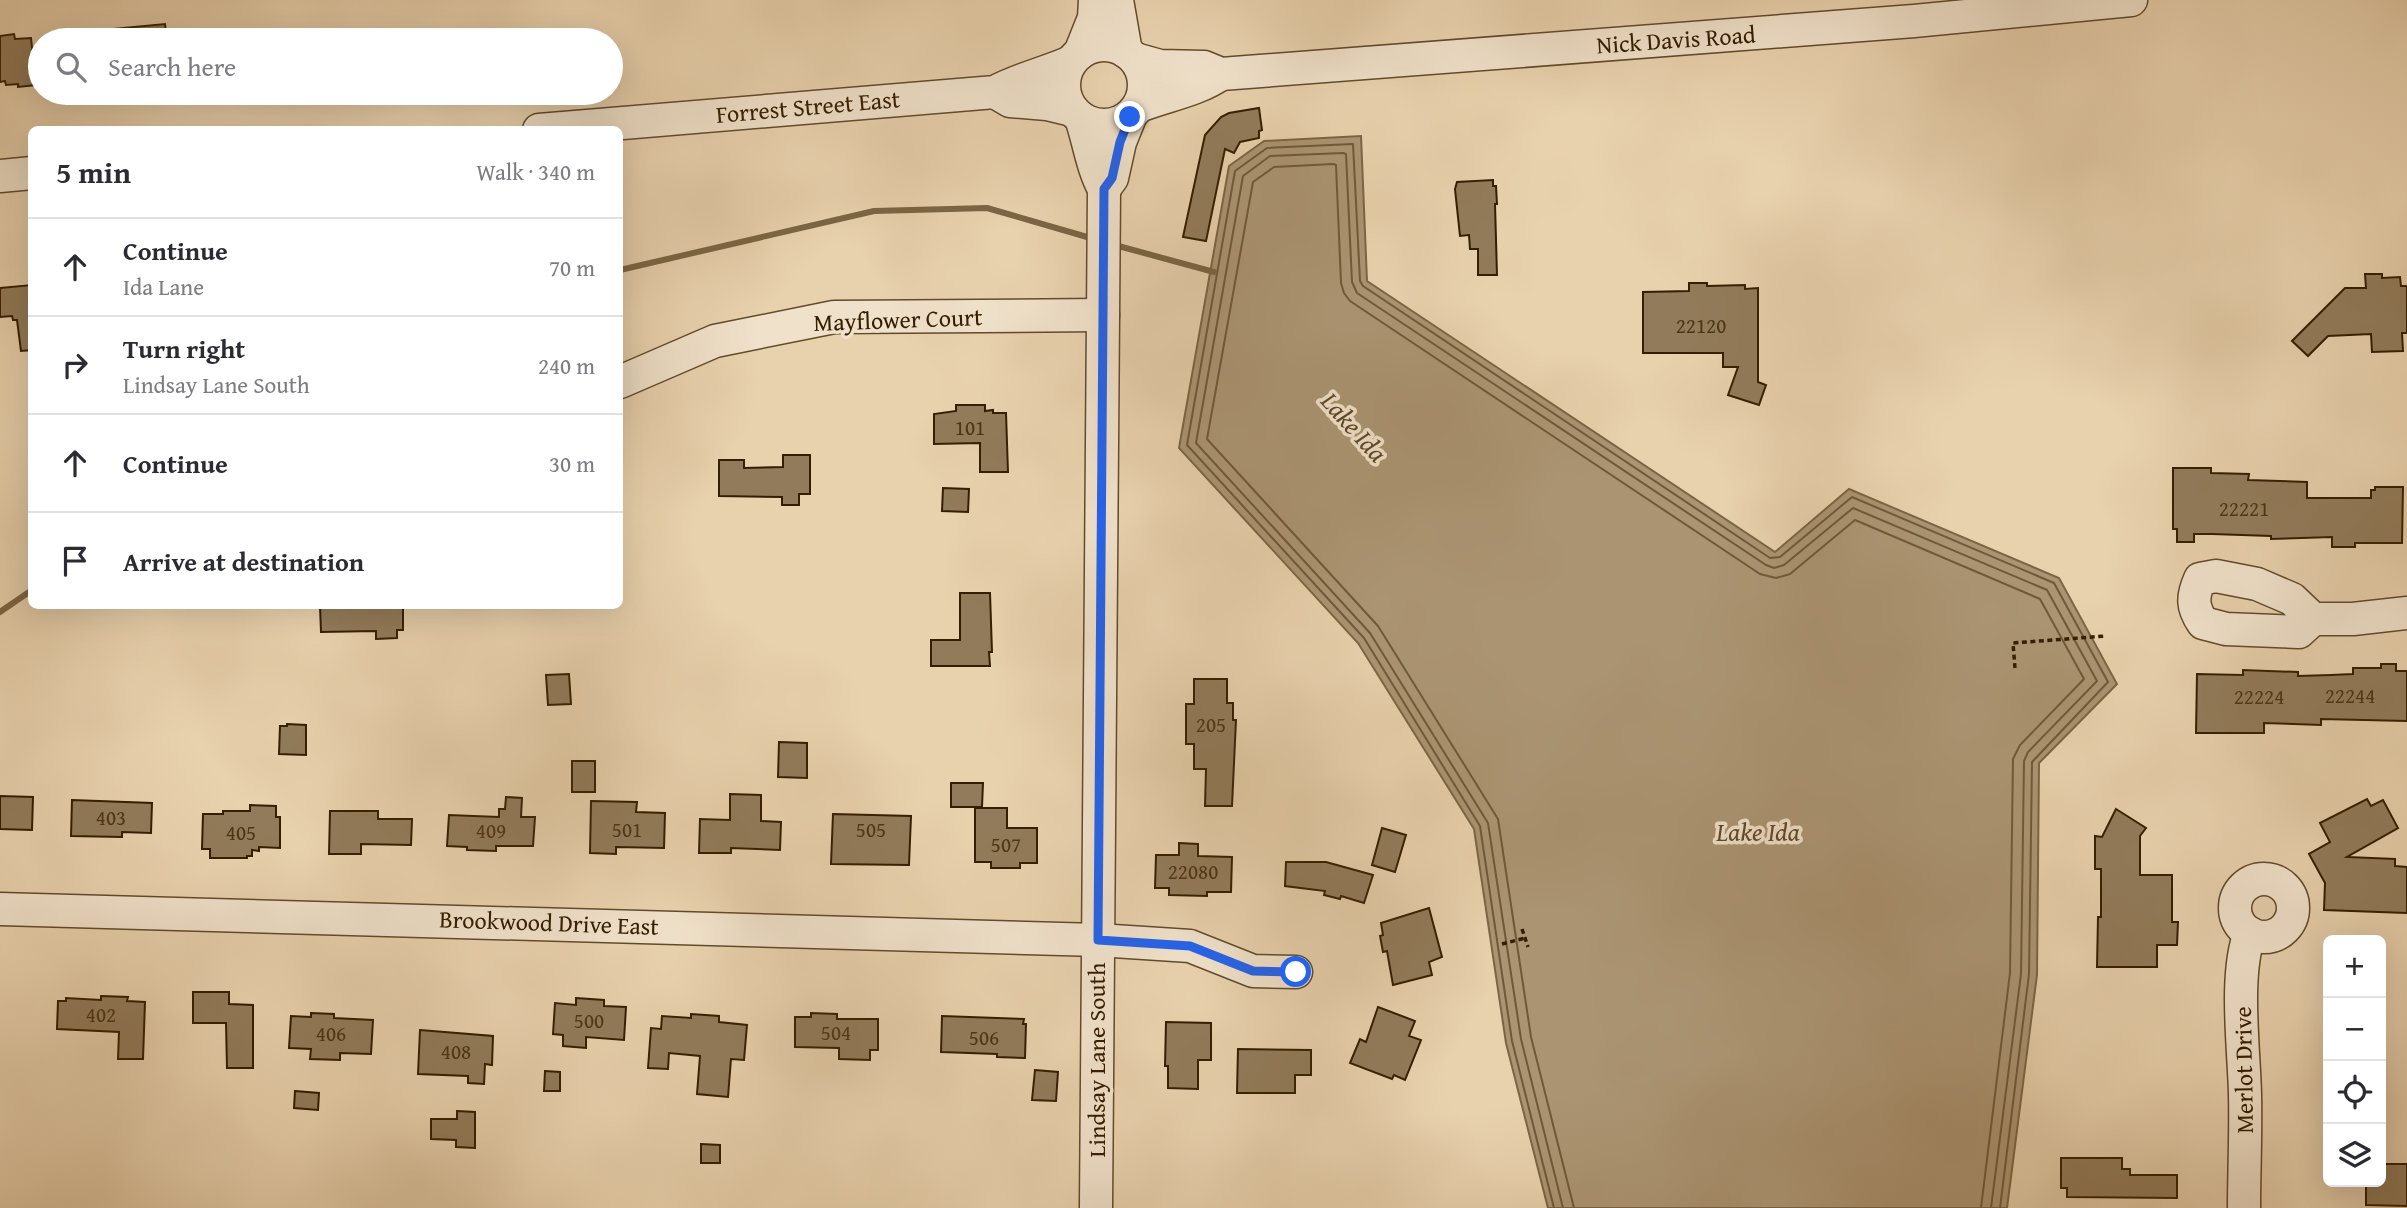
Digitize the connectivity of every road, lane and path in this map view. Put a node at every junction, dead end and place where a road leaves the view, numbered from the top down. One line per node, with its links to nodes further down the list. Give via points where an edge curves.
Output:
1 (1095, 0): 6 (street, via 1094,18)
2 (1117, 0): 5 (street)
3 (2131, 0): 4 (street, Nick Davis Road)
4 (1914, 11): 7 (street, Nick Davis Road)
5 (1130, 55): 6 (street, via 1104,45); 7 (street, Nick Davis Road, via 1160,66 1204,67); 9 (street, via 1144,79 1144,93)
6 (1076, 58): 8 (street, Forrest Street East); 10 (street, via 1063,86)
7 (1221, 74): 9 (street, Nick Davis Road, via 1204,86 1163,96)
8 (995, 92): 10 (street, via 1010,101 1047,104); 11 (street, Forrest Street East)
9 (1135, 111): 10 (street, via 1118,123 1105,125 1092,124); 14 (street)
10 (1077, 114): 14 (street, Lindsay Lane South)
11 (587, 126)
12 (28, 173): 13 (street)
13 (0, 176)
14 (1104, 189): 15 (street, Lindsay Lane South)
15 (1102, 314): 16 (street, Mayflower Court, via 834,317 715,341); 25 (street, Lindsay Lane South)
16 (623, 381)
17 (2407, 612): 18 (street)
18 (2313, 619)
19 (2106, 636): 20 (path, via 2013,643)
20 (2015, 668)
21 (0, 909): 25 (street, Brookwood Drive East)
22 (1522, 929): 24 (path)
23 (2250, 933): 30 (street, Merlot Drive, via 2243,951)
24 (1525, 938): 26 (path); 27 (path)
25 (1098, 940): 28 (street, Brookwood Drive East, via 1190,946 1253,971); 29 (street, Lindsay Lane South)
26 (1502, 944)
27 (1528, 947)
28 (1296, 972)
29 (1096, 1208)
30 (2244, 1208)

